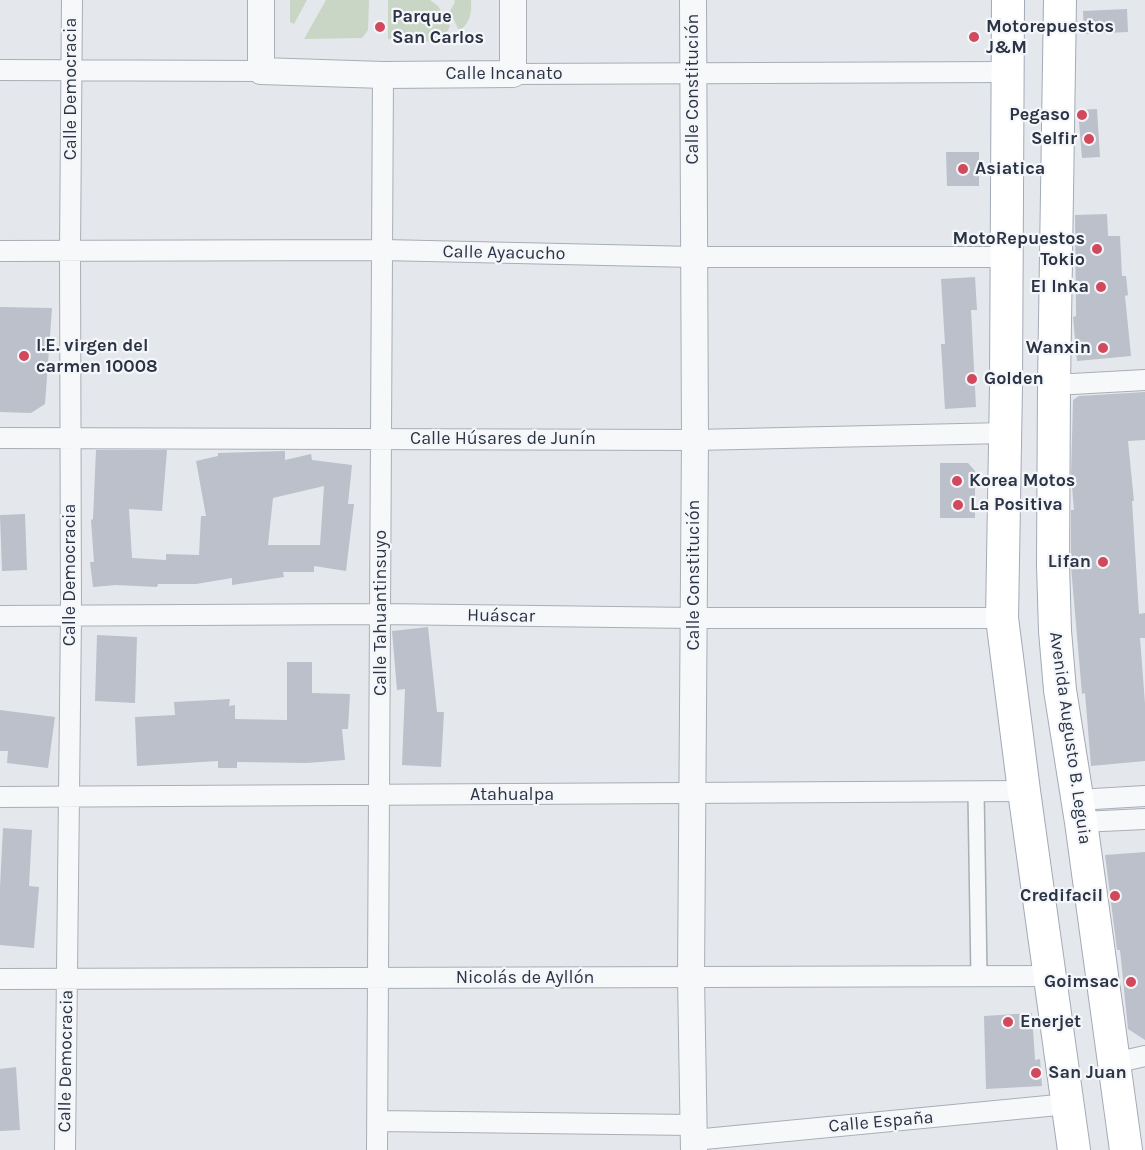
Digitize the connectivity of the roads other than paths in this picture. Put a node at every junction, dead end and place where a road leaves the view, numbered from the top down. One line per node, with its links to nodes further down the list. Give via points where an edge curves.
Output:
1 (72, 0): 8 (street, Calle Democracia)
2 (261, 0): 9 (street)
3 (513, 0): 12 (street)
4 (693, 0): 11 (street, Calle Constitución)
5 (1008, 0): 10 (main road)
6 (1060, 0): 20 (main road, Avenida Augusto B. Leguia)
7 (0, 70): 8 (street, Calle Incanato)
8 (72, 70): 9 (street, Calle Incanato); 16 (street, Calle Democracia)
9 (261, 71): 13 (street, Calle Incanato)
10 (1007, 72): 11 (street, Calle Incanato); 18 (main road)
11 (693, 73): 12 (street, Calle Incanato); 17 (street, Calle Constitución)
12 (513, 74): 13 (street, Calle Incanato)
13 (383, 75): 14 (street, Calle Tahuantinsuyo)
14 (383, 250): 16 (street, Calle Ayacucho); 17 (street, Calle Ayacucho); 25 (street, Calle Tahuantinsuyo)
15 (0, 251): 16 (street, Calle Ayacucho)
16 (70, 251): 24 (street, Calle Democracia)
17 (694, 256): 18 (street, Calle Ayacucho); 26 (street, Calle Constitución)
18 (1007, 257): 21 (main road)
19 (1145, 380): 20 (street)
20 (1054, 385): 21 (main road); 39 (main road, Avenida Augusto B. Leguia, via 1055,631)
21 (1006, 386): 22 (main road)
22 (1005, 433): 26 (street, Calle Húsares de Junín); 31 (main road)
23 (0, 438): 24 (street, Calle Húsares de Junín)
24 (70, 439): 25 (street, Calle Húsares de Junín); 29 (street, Calle Democracia)
25 (382, 439): 26 (street, Calle Húsares de Junín); 27 (street, Calle Tahuantinsuyo)
26 (695, 440): 30 (street, Calle Constitución)
27 (381, 614): 29 (street, Huáscar); 30 (street, Huáscar); 35 (street, Calle Tahuantinsuyo)
28 (0, 616): 29 (street, Huáscar)
29 (71, 616): 38 (street, Calle Democracia)
30 (693, 618): 31 (street, Huáscar); 34 (street, Calle Constitución)
31 (1002, 618): 32 (main road)
32 (1024, 791): 33 (street, Atahualpa); 41 (main road)
33 (976, 792): 34 (street, Atahualpa); 42 (street)
34 (692, 794): 35 (street, Atahualpa); 44 (street, Calle Constitución)
35 (381, 796): 38 (street, Atahualpa); 43 (street, Calle Tahuantinsuyo)
36 (1145, 796): 39 (street)
37 (0, 797): 38 (street, Atahualpa)
38 (68, 797): 46 (street, Calle Democracia)
39 (1079, 811): 40 (street); 48 (main road, Avenida Augusto B. Leguia)
40 (1145, 819)
41 (1050, 976): 42 (street, Nicolás de Ayllón); 49 (main road)
42 (979, 977): 44 (street, Nicolás de Ayllón)
43 (379, 978): 44 (street, Nicolás de Ayllón); 46 (street, Nicolás de Ayllón); 50 (street, Calle Tahuantinsuyo)
44 (691, 978): 51 (street, Calle Constitución)
45 (0, 979): 46 (street, Nicolás de Ayllón)
46 (67, 979): 52 (street, Calle Democracia)
47 (1145, 1056): 48 (street)
48 (1114, 1063): 55 (main road, Avenida Augusto B. Leguia)
49 (1068, 1104): 51 (street, Calle España); 54 (main road)
50 (378, 1121): 51 (street, Calle España); 53 (street, Calle Tahuantinsuyo)
51 (694, 1138)
52 (65, 1150)
53 (377, 1150)
54 (1074, 1150)
55 (1126, 1150)

